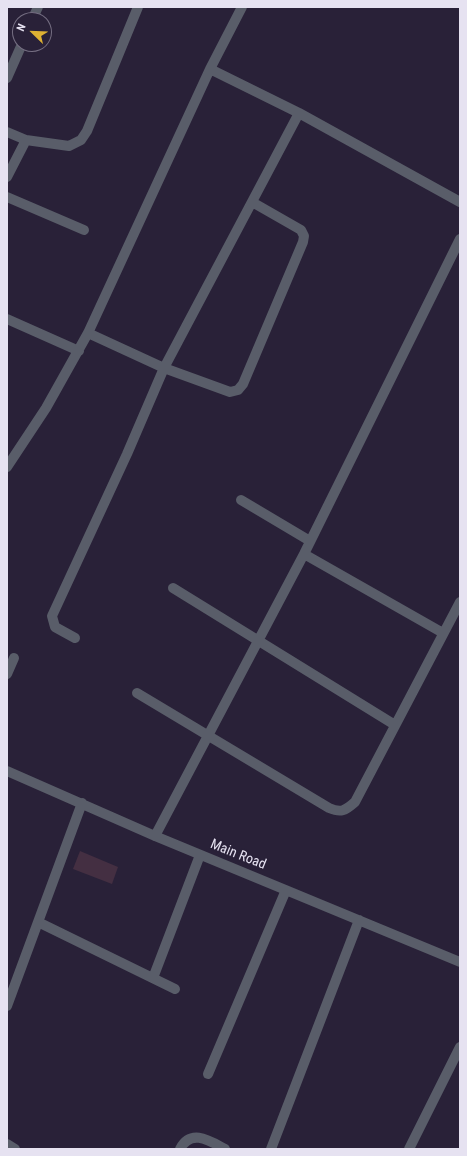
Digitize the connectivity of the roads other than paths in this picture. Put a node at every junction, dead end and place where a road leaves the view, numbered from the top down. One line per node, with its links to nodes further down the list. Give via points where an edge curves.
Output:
1 (138, 7): 8 (street, via 81,140 70,146)
2 (242, 7): 4 (street)
3 (18, 52): 5 (street)
4 (210, 69): 6 (street); 16 (street)
5 (7, 78)
6 (299, 113): 11 (street); 12 (street)
7 (7, 132): 8 (street)
8 (26, 140): 9 (street)
9 (7, 177)
10 (7, 197): 13 (street)
11 (252, 202): 18 (street); 18 (street, via 295,225 304,236 243,384 238,390 230,392)
12 (460, 202)
13 (84, 230)
14 (460, 239): 21 (street)
15 (7, 319): 17 (street)
16 (88, 333): 17 (street); 18 (street)
17 (79, 351): 19 (street, via 46,408)
18 (164, 368): 26 (street, via 52,616 55,627)
19 (7, 467)
20 (241, 500): 21 (street)
21 (310, 541): 22 (street)
22 (304, 554): 25 (street); 27 (street)
23 (173, 588): 27 (street)
24 (460, 602): 25 (street)
25 (443, 633): 31 (street)
26 (75, 638)
27 (258, 640): 31 (street); 32 (street)
28 (14, 658): 29 (street)
29 (7, 674)
30 (137, 693): 32 (street)
31 (395, 725): 32 (street, via 355,802 346,811 338,812)
32 (207, 737): 35 (street)
33 (7, 771): 34 (street, Main Road)
34 (82, 803): 35 (street, Main Road); 39 (street)
35 (155, 836): 36 (street, Main Road)
36 (200, 855): 37 (street, Main Road); 41 (street)
37 (286, 890): 38 (street, Main Road); 46 (street)
38 (359, 920): 40 (street, Main Road); 51 (street)
39 (38, 922): 41 (street); 42 (street)
40 (460, 962)
41 (153, 978): 43 (street)
42 (11, 985): 44 (street)
43 (175, 989)
44 (7, 1006)
45 (460, 1047): 52 (street)
46 (208, 1074)
47 (7, 1144): 48 (street)
48 (15, 1149)
49 (180, 1149): 50 (street, via 184,1142 192,1137 201,1137)
50 (226, 1149)
51 (271, 1149)
52 (409, 1149)

